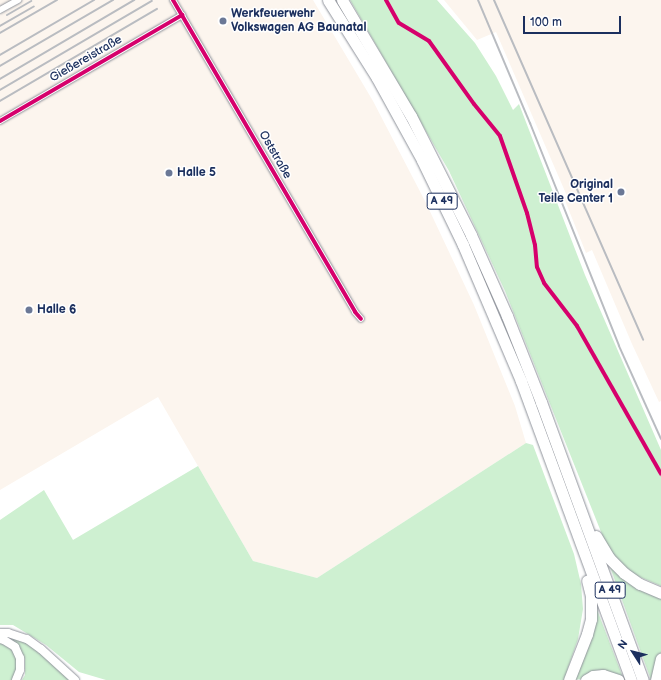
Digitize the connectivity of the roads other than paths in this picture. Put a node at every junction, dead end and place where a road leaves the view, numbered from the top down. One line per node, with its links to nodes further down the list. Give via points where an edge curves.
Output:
1 (18, 0): 5 (street)
2 (174, 0): 6 (street, Oststraße)
3 (328, 0): 10 (highway, A 49, via 377,78 422,160 463,245 521,381)
4 (342, 0): 9 (highway, A 49, via 411,116 471,235 518,345)
5 (0, 10)
6 (182, 15): 7 (street, Gießereistraße); 8 (street, Oststraße, via 355,312)
7 (0, 121)
8 (361, 318)
9 (577, 501): 11 (highway, via 603,550 616,566 640,584); 21 (highway, A 49)
10 (588, 564): 17 (highway, via 590,619 587,634); 20 (highway, A 49)
11 (661, 592)
12 (0, 633): 16 (main road, via 28,639)
13 (0, 639): 15 (main road, via 15,647 20,658 20,670)
14 (661, 659): 22 (highway)
15 (16, 680)
16 (75, 680)
17 (569, 680)
18 (586, 680): 19 (highway, via 603,675)
19 (618, 680)
20 (631, 680)
21 (643, 680)
22 (656, 680)

